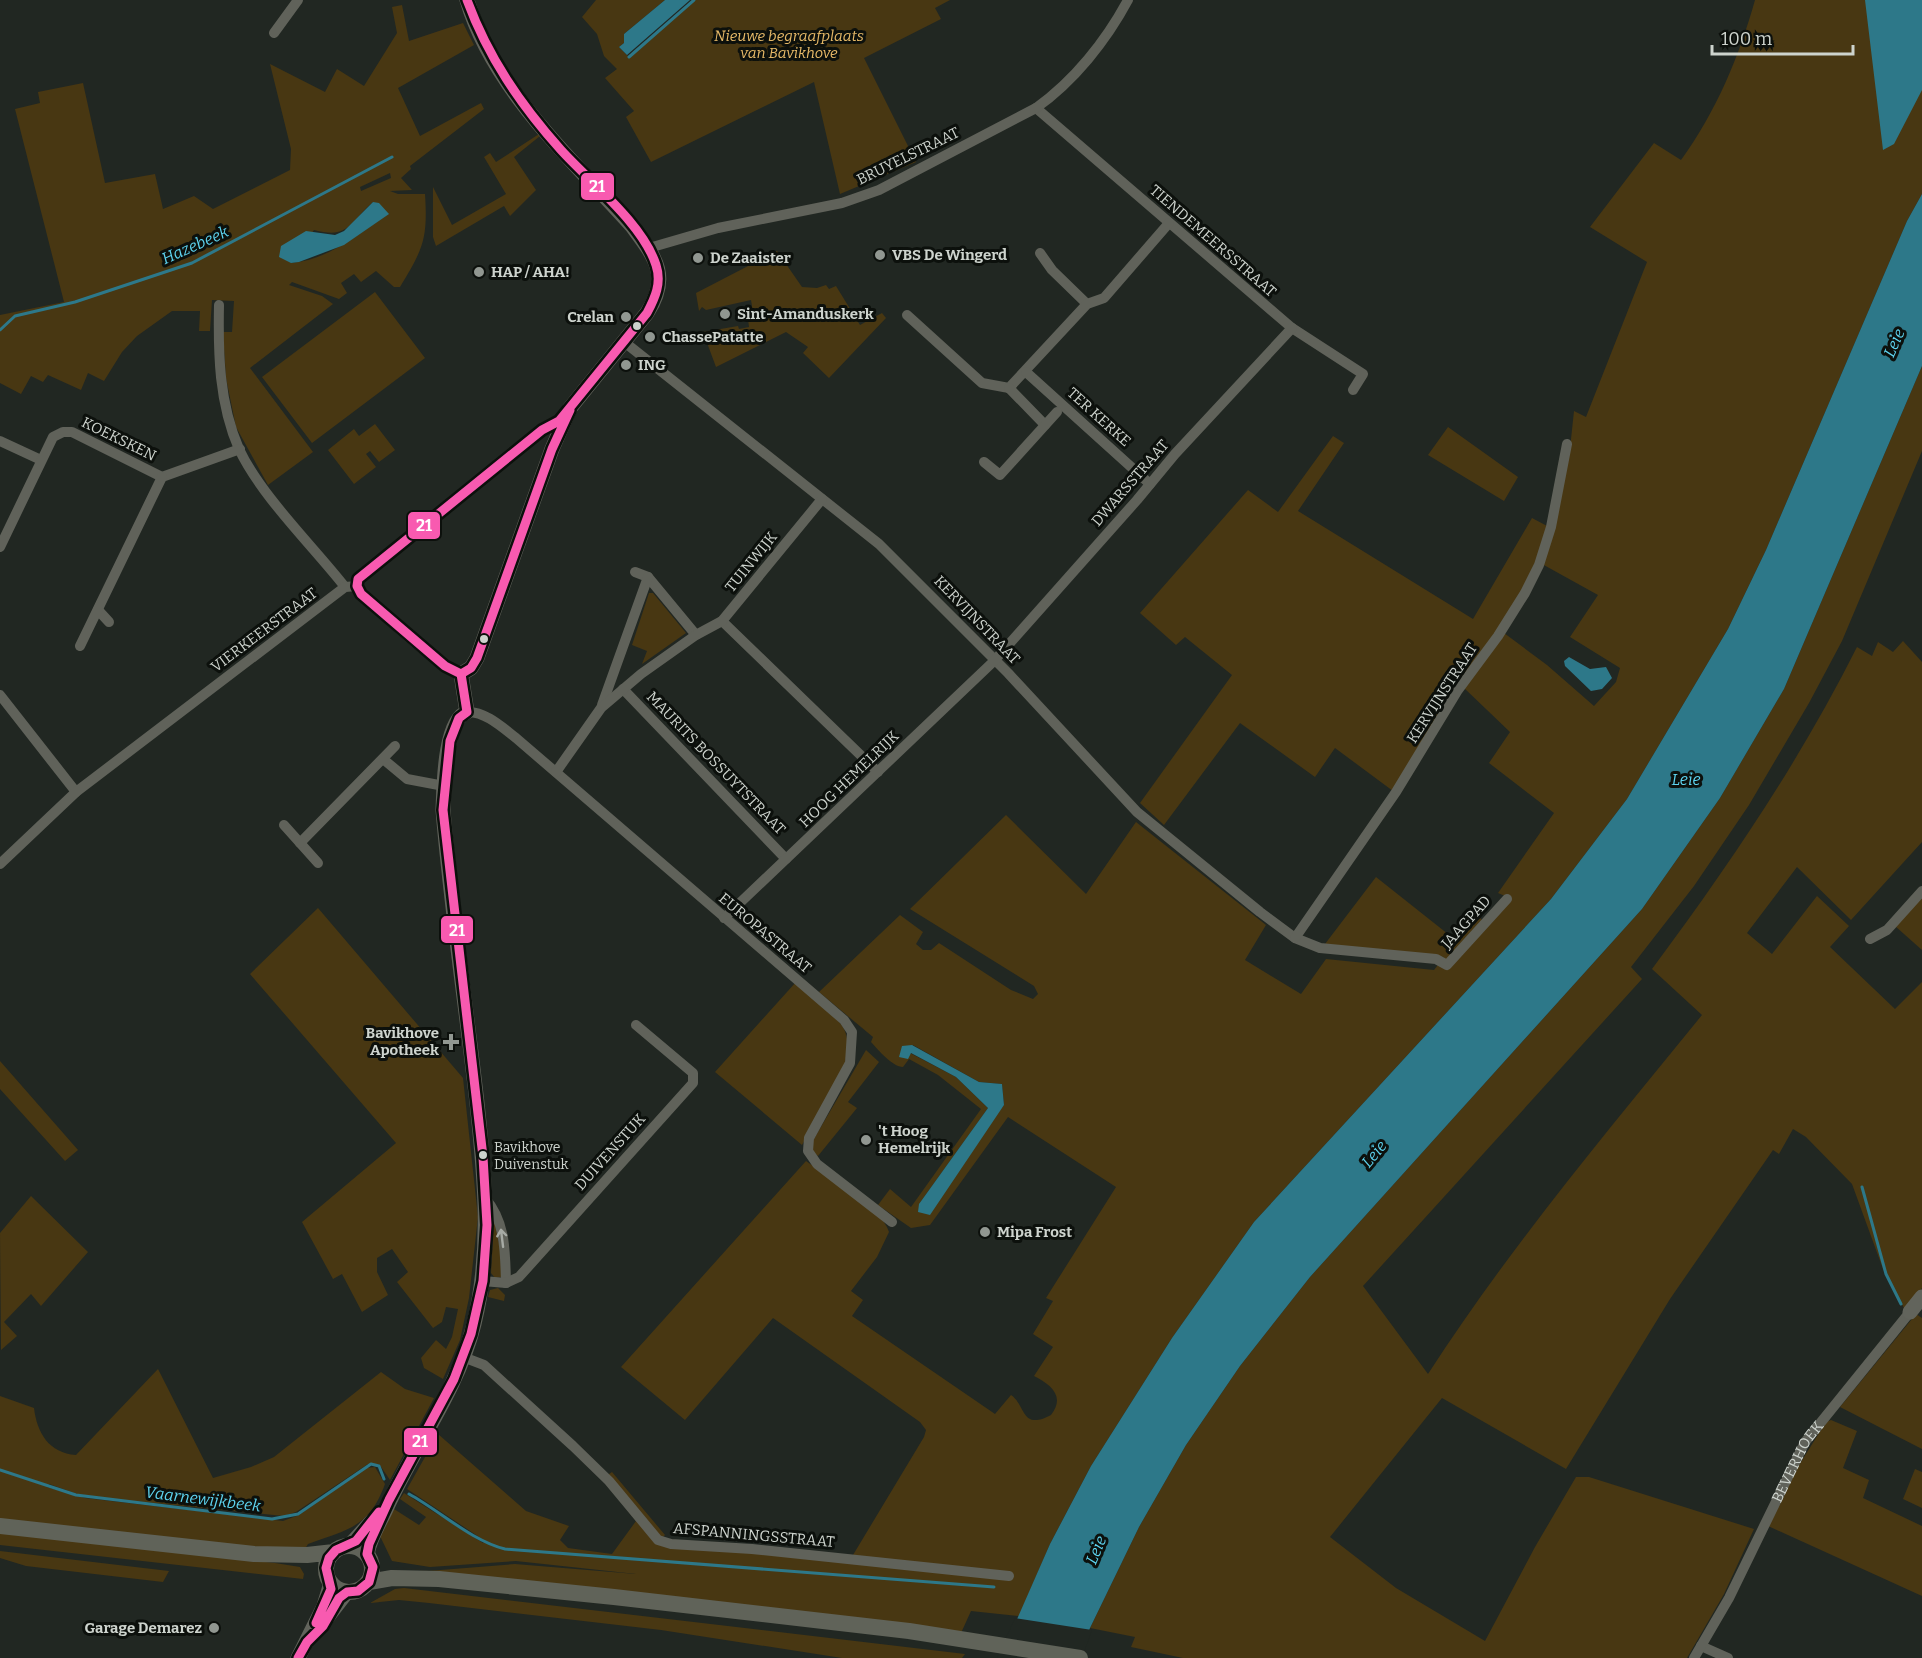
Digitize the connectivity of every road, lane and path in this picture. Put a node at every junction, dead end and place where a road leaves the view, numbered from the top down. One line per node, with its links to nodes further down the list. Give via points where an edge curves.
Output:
1 (298, 0): 4 (street)
2 (467, 0): 7 (street, via 480,38 514,93)
3 (1128, 0): 5 (street, BRUYELSTRAAT, via 1094,52)
4 (274, 33)
5 (1036, 108): 6 (street, TIENDEMEERSSTRAAT); 7 (street, BRUYELSTRAAT, via 879,190 842,203 718,228)
6 (1169, 223): 10 (street, via 1104,298); 12 (street, TIENDEMEERSSTRAAT)
7 (649, 248): 13 (street, via 659,272 658,292 647,313)
8 (1040, 253): 10 (street)
9 (219, 304): 22 (street, via 220,381)
10 (1087, 304): 14 (street)
11 (907, 315): 15 (street, via 982,383)
12 (1292, 328): 16 (street, TIENDEMEERSSTRAAT, via 1363,374); 26 (street, DWARSSTRAAT)
13 (622, 341): 19 (street); 27 (street, KERVIJNSTRAAT)
14 (1026, 372): 15 (street); 26 (street, TER KERKE)
15 (1009, 388): 18 (street)
16 (1353, 390)
17 (1057, 412): 18 (street, TER KERKE)
18 (1045, 425): 24 (street, TER KERKE, via 999,475)
19 (553, 431): 31 (street, VIERKEERSTRAAT, via 497,466); 38 (street, via 477,658)
20 (0, 441): 23 (street)
21 (1567, 444): 57 (street, KERVIJNSTRAAT, via 1551,526 1526,593)
22 (240, 449): 25 (street, KOEKSKEN); 31 (street, via 267,492)
23 (41, 460): 25 (street, KOEKSKEN, via 53,437 72,432); 28 (street, KOEKSKEN)
24 (984, 462)
25 (162, 477): 32 (street, KOEKSKEN)
26 (1150, 484): 37 (street, DWARSSTRAAT)
27 (822, 500): 33 (street, TUINWIJK); 37 (street, KERVIJNSTRAAT, via 879,544)
28 (0, 547)
29 (634, 572): 30 (street)
30 (648, 578): 35 (street); 41 (street, TUINWIJK)
31 (351, 587): 38 (street, via 452,672); 48 (street, VIERKEERSTRAAT)
32 (98, 610): 34 (street); 36 (street, KOEKSKEN)
33 (722, 621): 35 (street, TUINWIJK); 46 (street)
34 (109, 622)
35 (696, 634): 39 (street, TUINWIJK)
36 (80, 646)
37 (994, 661): 46 (street, HOOG HEMELRIJK); 57 (street, KERVIJNSTRAAT, via 1137,812)
38 (461, 674): 42 (street)
39 (623, 689): 41 (street, TUINWIJK); 51 (street, MAURITS BOSSUYTSTRAAT)
40 (0, 696): 48 (street)
41 (601, 708): 45 (street, TUINWIJK)
42 (467, 712): 45 (street, EUROPASTRAAT, via 496,723); 47 (street, via 458,718 453,729)
43 (395, 746): 44 (street)
44 (383, 759): 47 (street, via 406,779); 50 (street)
45 (556, 772): 56 (street, EUROPASTRAAT)
46 (878, 772): 51 (street, HOOG HEMELRIJK)
47 (444, 786): 61 (street, via 445,835)
48 (76, 792): 53 (street, VIERKEERSTRAAT)
49 (284, 825): 50 (street)
50 (300, 843): 52 (street)
51 (786, 859): 56 (street, HOOG HEMELRIJK)
52 (318, 862)
53 (0, 864)
54 (1922, 891): 58 (street, via 1887,930)
55 (1507, 899): 59 (street, JAAGPAD)
56 (724, 918): 62 (street, EUROPASTRAAT, via 844,1020 852,1032 850,1063 809,1138 808,1151 817,1164)
57 (1295, 938): 59 (street, KERVIJNSTRAAT, via 1320,948 1436,959)
58 (1870, 939)
59 (1447, 965)
60 (636, 1024): 64 (street, DUIVENSTUK, via 693,1073 693,1083 519,1276)
61 (486, 1198): 63 (street); 64 (street, one-way to 61, via 500,1223)
62 (892, 1222)
63 (483, 1281): 64 (street); 67 (street)
64 (506, 1283)
65 (1922, 1297): 66 (street, BEVERHOEK)
66 (1910, 1312): 79 (street, BEVERHOEK, via 1805,1442 1729,1598)
67 (463, 1357): 68 (street, via 445,1400); 73 (street, AFSPANNINGSSTRAAT, via 484,1365 573,1446 609,1481 658,1540)
68 (389, 1500): 70 (street, via 359,1538); 72 (street, via 369,1544)
69 (0, 1526): 71 (main road)
70 (341, 1549): 71 (main road, via 315,1555); 72 (main road, via 359,1548); 74 (main road, via 326,1567)
71 (254, 1554): 74 (main road, via 314,1566)
72 (370, 1559): 75 (main road); 76 (main road)
73 (1009, 1576)
74 (329, 1579): 77 (main road); 78 (street, via 324,1606)
75 (439, 1579): 76 (main road, via 392,1578); 81 (main road, via 960,1638)
76 (369, 1582): 77 (main road, via 358,1591)
77 (347, 1592): 78 (street)
78 (307, 1642): 80 (street)
79 (1701, 1646): 82 (street, BEVERHOEK); 83 (street)
80 (298, 1658)
81 (1080, 1658)
82 (1694, 1658)
83 (1728, 1658)

